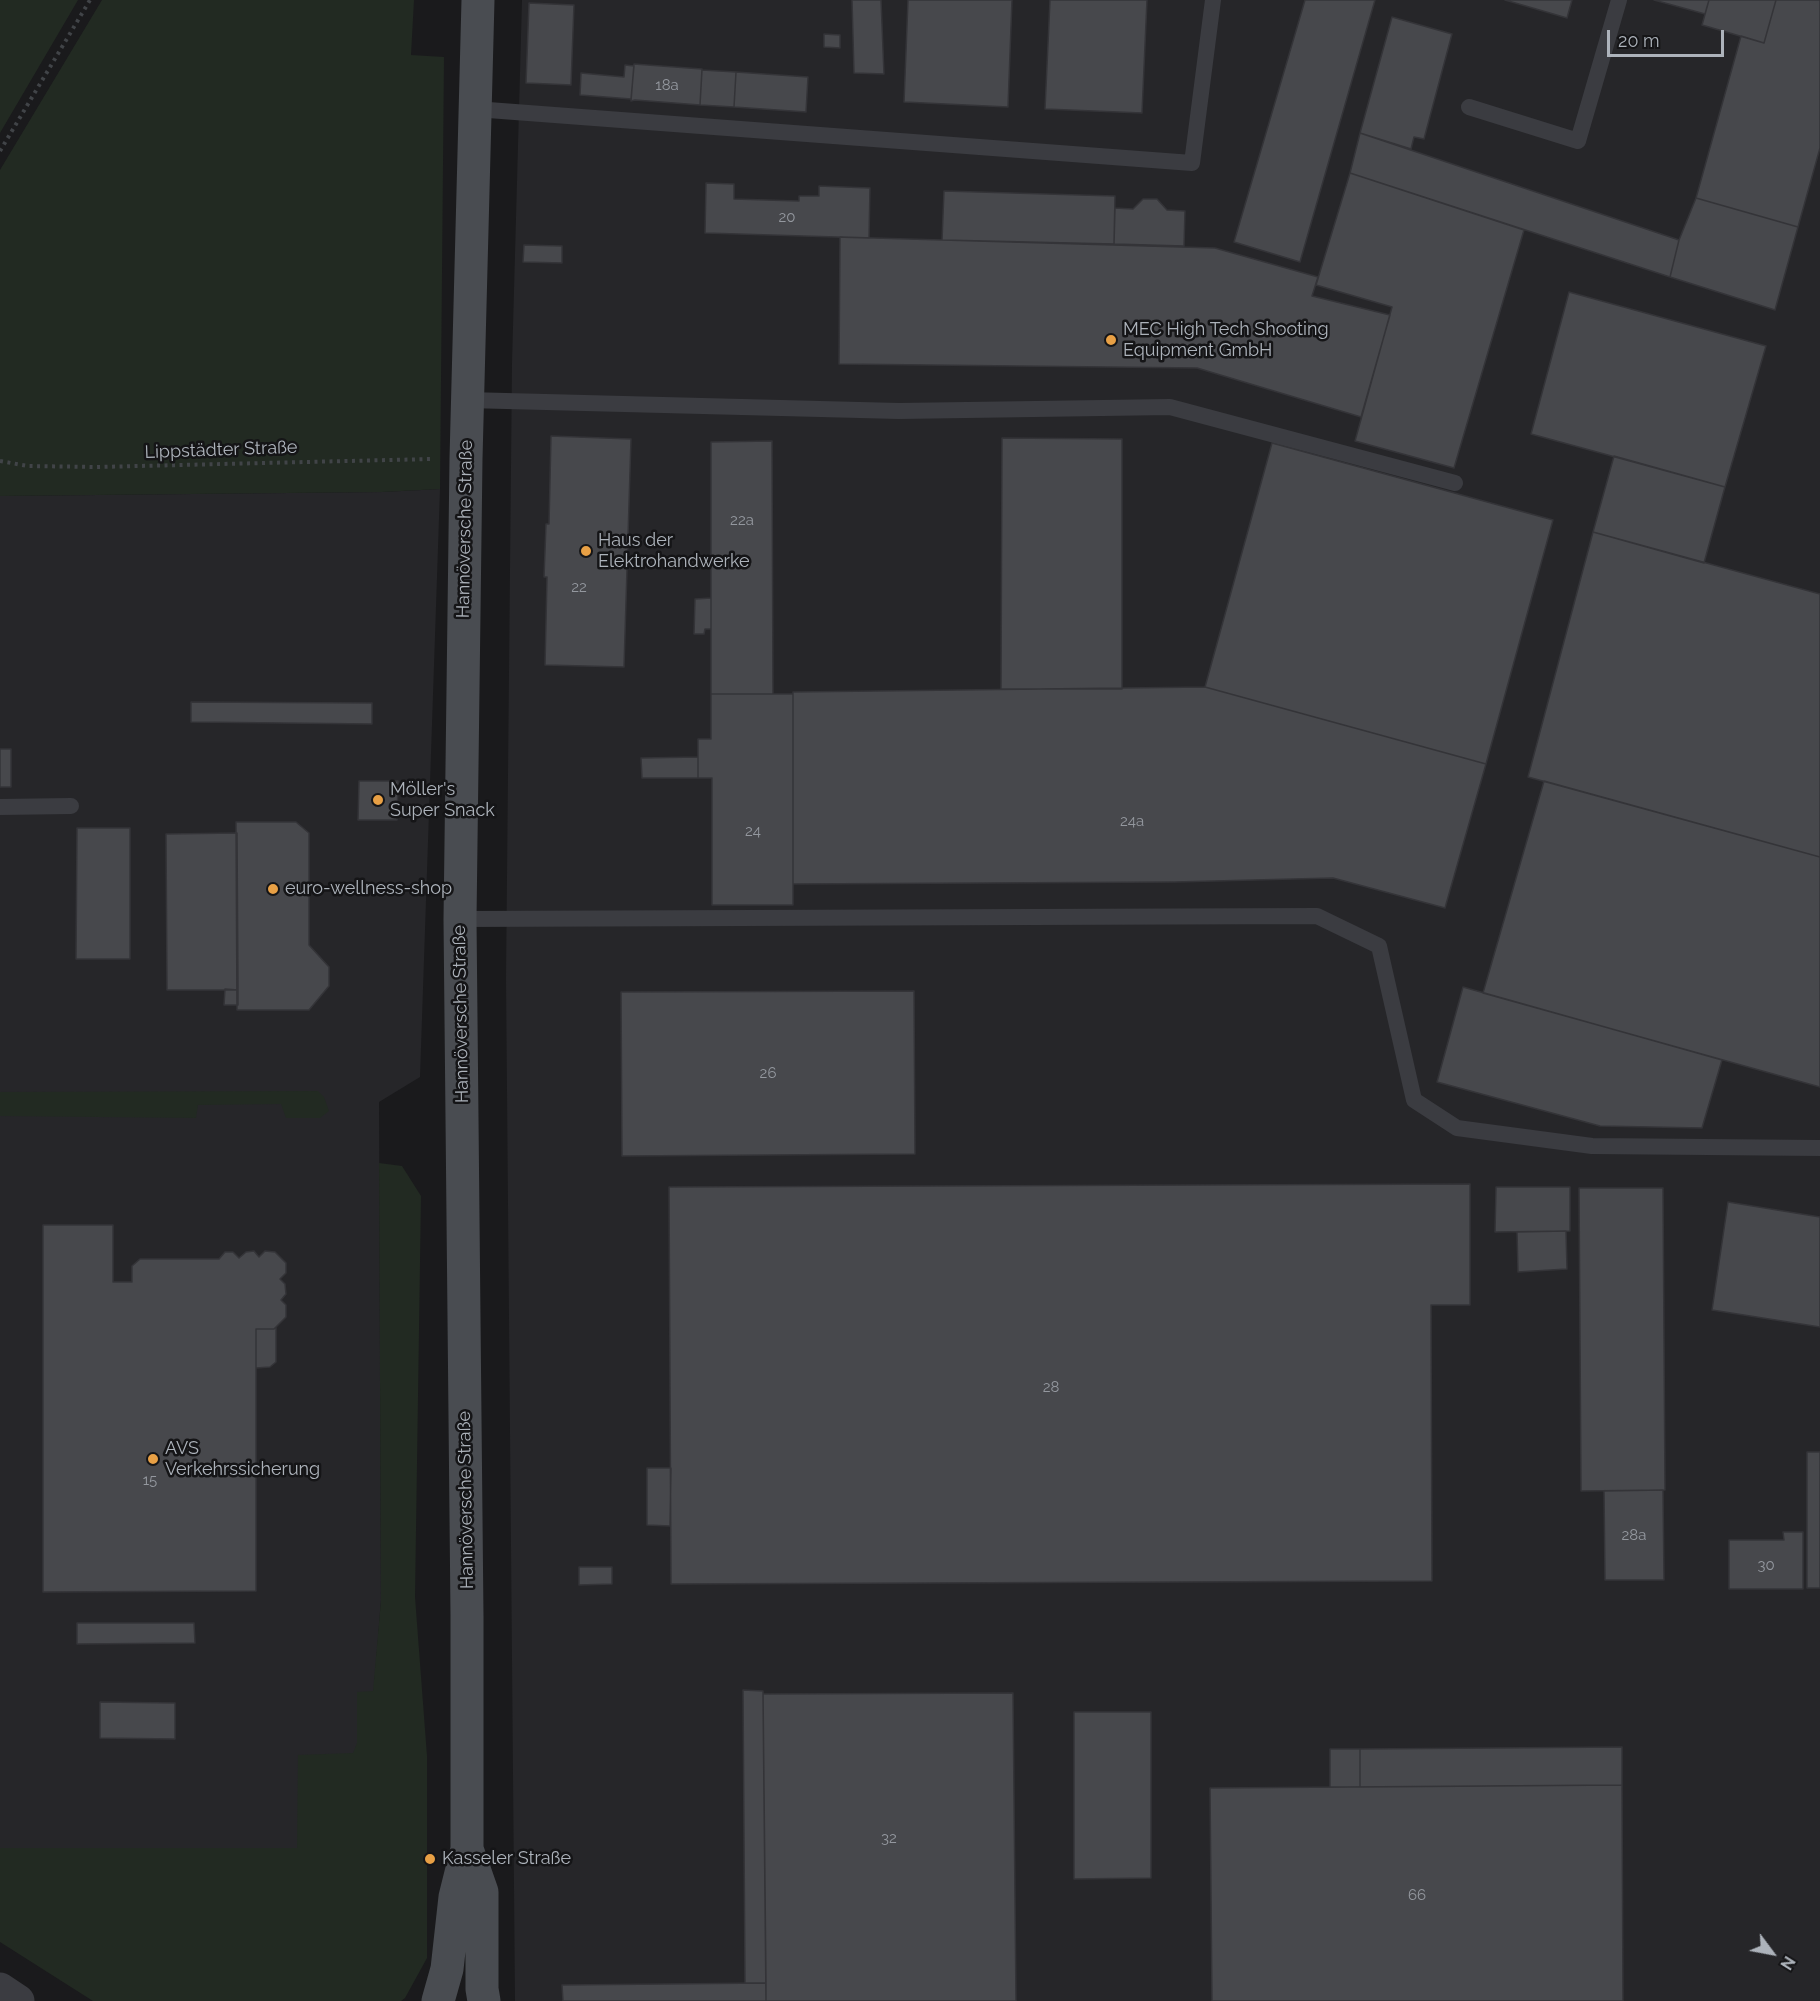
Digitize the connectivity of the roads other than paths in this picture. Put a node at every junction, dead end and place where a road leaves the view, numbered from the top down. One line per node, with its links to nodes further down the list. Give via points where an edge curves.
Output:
1 (478, 0): 5 (main road, Hannöversche Straße)
2 (1213, 0): 5 (lane, via 1192,163)
3 (1619, 0): 4 (lane, via 1578,141)
4 (1469, 107)
5 (475, 109): 6 (main road, Hannöversche Straße)
6 (467, 400): 7 (lane, via 899,411 1170,407); 10 (main road, Hannöversche Straße)
7 (1455, 483)
8 (71, 806): 9 (lane)
9 (0, 807)
10 (460, 919): 11 (lane, via 1317,916 1379,946 1414,1100 1456,1128 1592,1146); 12 (main road, Hannöversche Straße)
11 (1820, 1148)
12 (467, 1849): 15 (main road, Hannöversche Straße); 16 (main road, Hannöversche Straße, via 482,1892)
13 (0, 1989): 14 (street)
14 (18, 2001)
15 (438, 2001)
16 (484, 2001)

